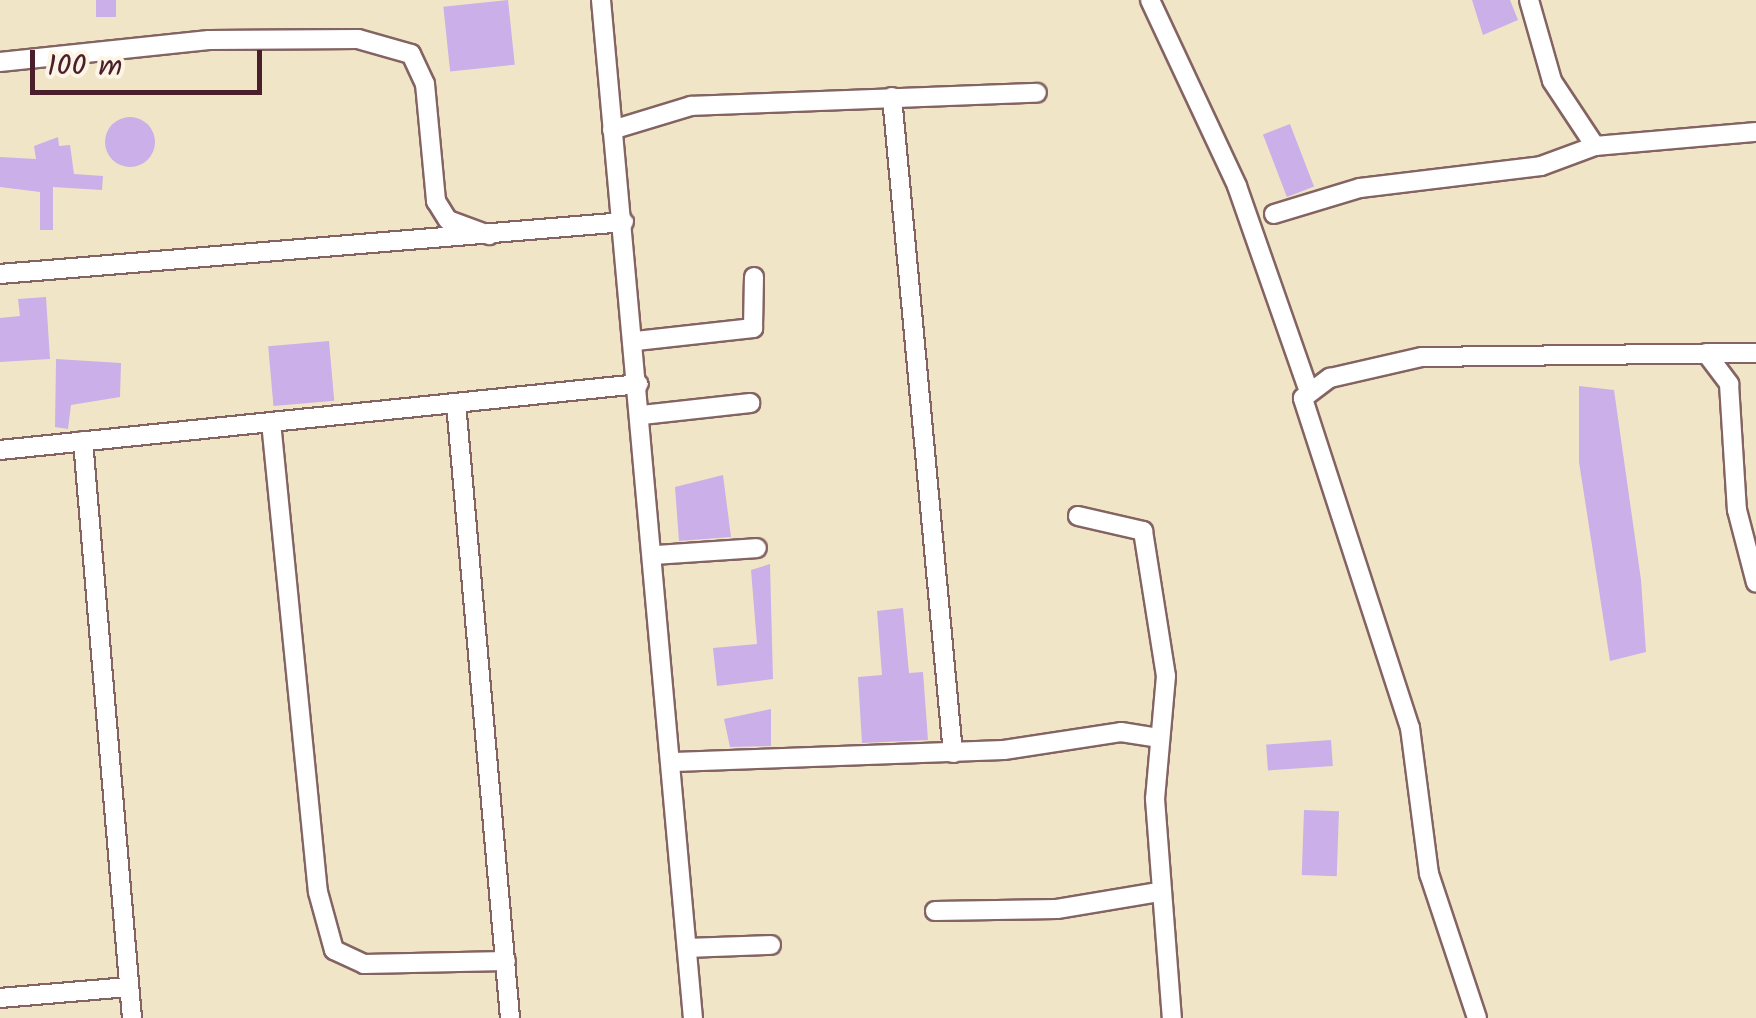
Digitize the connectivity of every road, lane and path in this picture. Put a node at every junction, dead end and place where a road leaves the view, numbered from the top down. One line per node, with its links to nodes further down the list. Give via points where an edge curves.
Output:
1 (601, 0): 7 (street)
2 (1150, 0): 20 (street, via 1237,186)
3 (1529, 0): 9 (street, via 1552,82)
4 (0, 62): 12 (street, via 209,40 358,40 412,54 425,84 436,201 448,220)
5 (1037, 93): 6 (street)
6 (892, 96): 7 (street, via 692,106); 32 (street)
7 (612, 130): 11 (street)
8 (1756, 132): 9 (street)
9 (1595, 146): 10 (street, via 1541,166 1360,188)
10 (1274, 214)
11 (624, 222): 12 (street); 15 (street)
12 (488, 236): 13 (street)
13 (0, 274)
14 (754, 277): 15 (street, via 753,328)
15 (636, 341): 18 (street)
16 (1706, 352): 17 (street); 19 (street); 20 (street, via 1422,357)
17 (1755, 353): 19 (street)
18 (640, 384): 21 (street); 23 (street)
19 (1729, 384): 30 (street, via 1737,510)
20 (1308, 390): 45 (street, via 1302,410 1342,498 1410,728 1429,874)
21 (456, 403): 24 (street); 38 (street)
22 (750, 403): 23 (street)
23 (642, 415): 29 (street)
24 (271, 422): 25 (street); 38 (street, via 318,892 334,950 364,964)
25 (83, 441): 26 (street); 39 (street)
26 (0, 450)
27 (1078, 516): 31 (street, via 1143,531 1166,676)
28 (758, 548): 29 (street)
29 (655, 556): 33 (street)
30 (1756, 583)
31 (1157, 738): 32 (street, via 1121,732); 34 (street)
32 (953, 753): 33 (street)
33 (674, 762): 37 (street)
34 (1159, 892): 35 (street, via 1057,909); 44 (street)
35 (935, 911)
36 (771, 945): 37 (street)
37 (688, 948): 43 (street)
38 (506, 961): 42 (street)
39 (129, 987): 40 (street); 41 (street)
40 (0, 998)
41 (132, 1018)
42 (510, 1018)
43 (692, 1018)
44 (1172, 1018)
45 (1478, 1018)

